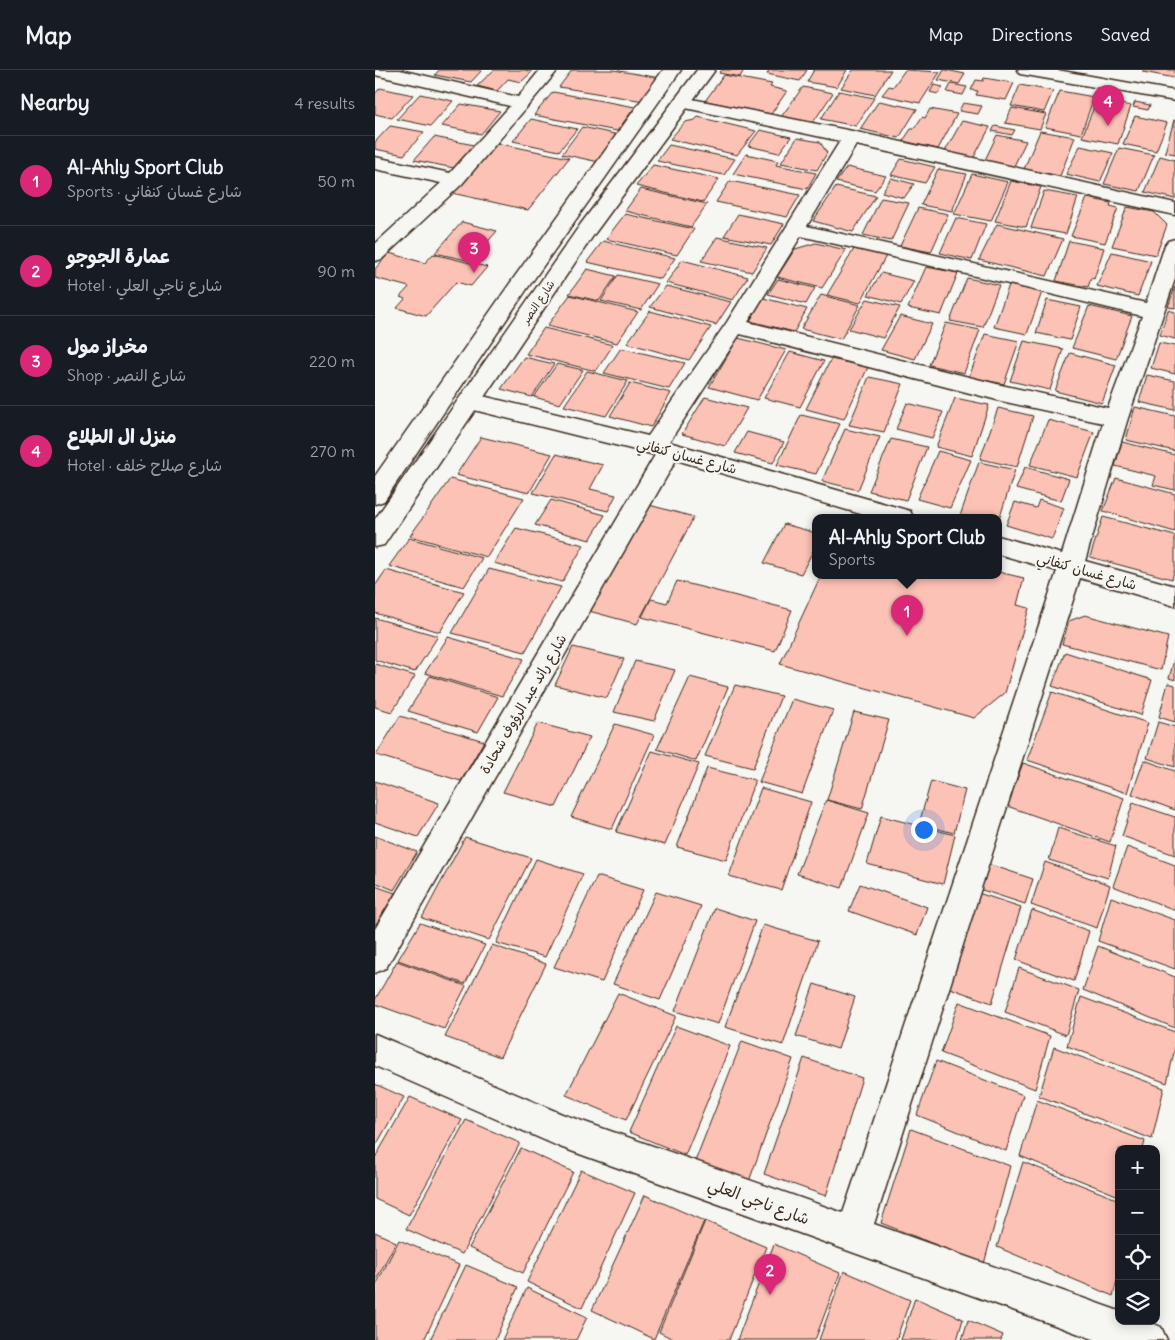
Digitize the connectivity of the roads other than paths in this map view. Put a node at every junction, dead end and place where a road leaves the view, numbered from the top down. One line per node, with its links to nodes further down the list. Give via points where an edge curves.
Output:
1 (376, 70): 10 (street)
2 (549, 70): 10 (street)
3 (673, 70): 23 (street, شارع النصر)
4 (706, 70): 9 (street, شارع النصر)
5 (1026, 70): 8 (street)
6 (1076, 70): 7 (street)
7 (1175, 86)
8 (1175, 96)
9 (682, 102): 11 (street); 20 (street, شارع النصر, via 587,229)
10 (522, 103): 13 (street)
11 (852, 137): 14 (street); 15 (street, شارع رائد عبد الرؤوف شحادة)
12 (375, 163): 13 (street)
13 (455, 180): 17 (street)
14 (1175, 209)
15 (795, 229): 18 (street); 19 (street, شارع رائد عبد الرؤوف شحادة)
16 (1175, 244): 18 (street)
17 (375, 254)
18 (1154, 312): 21 (street)
19 (735, 326): 21 (street, via 1001,393); 22 (street, شارع رائد عبد الرؤوف شحادة)
20 (470, 401): 22 (street, شارع غسان كنفاني); 25 (street, شارع النصر)
21 (1116, 418): 27 (street)
22 (662, 448): 24 (street, شارع غسان كنفاني); 29 (street, شارع رائد عبد الرؤوف شحادة)
23 (375, 495)
24 (891, 514)
25 (375, 538)
26 (1002, 546): 27 (street, شارع غسان كنفاني)
27 (1071, 566): 28 (street, شارع غسان كنفاني); 31 (street)
28 (1175, 596)
29 (375, 958)
30 (375, 1050): 31 (street, شارع ناجي العلي, via 559,1130)
31 (853, 1235): 32 (street, شارع ناجي العلي)
32 (1148, 1340)

